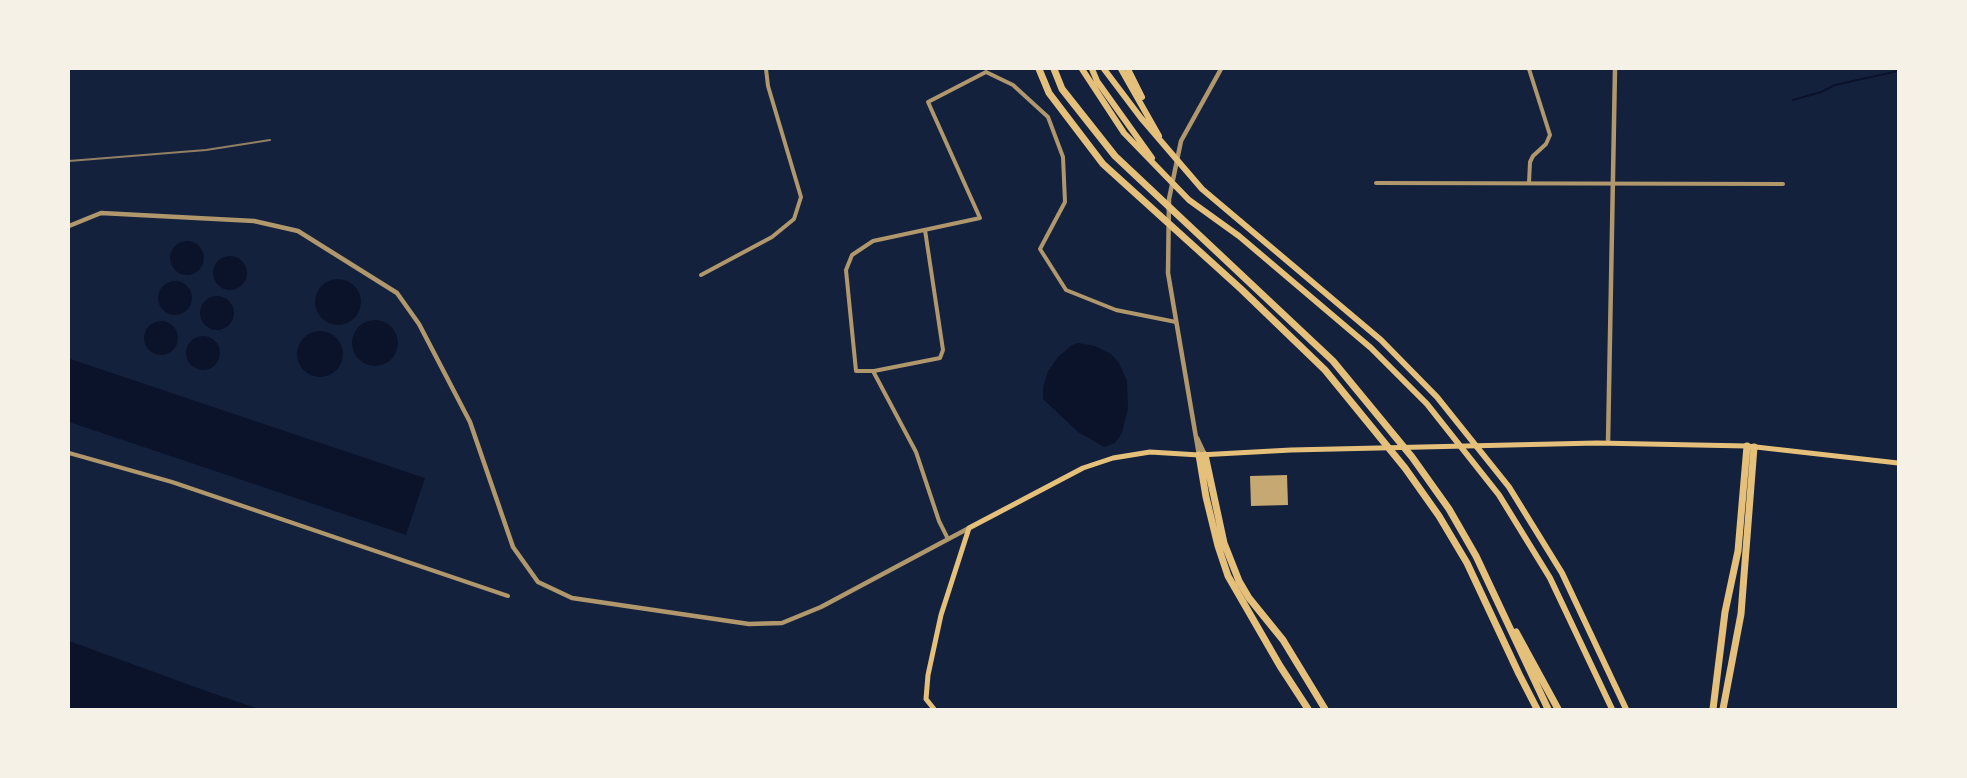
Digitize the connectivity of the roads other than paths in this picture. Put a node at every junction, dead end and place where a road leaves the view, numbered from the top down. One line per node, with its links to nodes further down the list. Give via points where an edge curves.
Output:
1 (766, 69): 20 (street, via 801,197 794,219 772,237)
2 (1039, 69): 32 (highway, via 1049,93 1103,164 1325,370 1405,468 1467,563)
3 (1053, 69): 31 (highway, via 1062,89 1115,156 1333,361 1412,458 1449,509 1476,556)
4 (1082, 69): 13 (highway, via 1124,133)
5 (1092, 69): 13 (highway)
6 (1104, 69): 12 (highway)
7 (1121, 69): 12 (highway)
8 (1128, 69): 12 (highway)
9 (1221, 69): 21 (street, via 1181,141 1169,199 1168,273)
10 (1529, 69): 15 (street, via 1550,135 1530,162)
11 (1615, 69): 16 (street)
12 (1166, 147): 41 (highway, via 1202,189 1381,340 1437,397 1509,487 1562,573)
13 (1162, 173): 40 (highway, via 1189,200 1239,236 1362,340 1427,404 1499,495 1544,569)
14 (1376, 183): 15 (street)
15 (1529, 183): 16 (street)
16 (1612, 183): 17 (street); 23 (street)
17 (1783, 184)
18 (69, 226): 29 (street, via 101,213 254,221 297,231 397,293 419,324 470,422 513,547 538,582 572,598 749,624 782,623 821,607)
19 (926, 230): 21 (street, via 980,218 928,102 986,72 1013,85 1048,117 1063,157 1065,202 1040,249 1066,290 1116,310); 22 (street, via 943,350 940,358); 22 (street, via 873,241 852,255 846,270 856,371)
20 (701, 275)
21 (1176, 322): 26 (street, via 1194,430)
22 (873, 371): 29 (street, via 916,452)
23 (1608, 443): 24 (main road); 26 (main road)
24 (1750, 446): 27 (main road); 42 (highway); 43 (highway, via 1741,615)
25 (69, 453): 30 (street, via 172,482)
26 (1202, 455): 28 (main road, via 1150,452 1113,458 1083,468); 34 (highway, via 1218,546 1228,576); 35 (highway, via 1224,543 1239,581 1283,640)
27 (1898, 463)
28 (969, 528): 29 (street); 33 (main road, via 941,615 928,675 926,699)
29 (948, 539)
30 (508, 596)
31 (1533, 670): 38 (highway); 39 (highway)
32 (1519, 674): 36 (highway); 37 (highway)
33 (933, 709)
34 (1308, 709)
35 (1325, 709)
36 (1532, 709)
37 (1538, 709)
38 (1548, 709)
39 (1558, 709)
40 (1612, 709)
41 (1626, 709)
42 (1713, 709)
43 (1723, 709)

